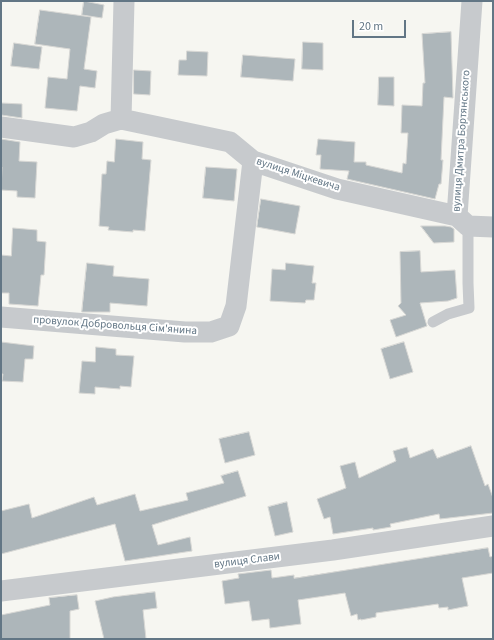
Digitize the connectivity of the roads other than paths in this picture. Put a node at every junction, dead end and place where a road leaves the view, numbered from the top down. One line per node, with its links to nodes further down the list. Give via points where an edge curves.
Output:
1 (124, 1): 3 (street)
2 (472, 1): 6 (street, вулиця Дмитра Бортянського)
3 (121, 119): 4 (street, via 74,137); 5 (street, вулиця Міцкевича, via 230,142)
4 (1, 127)
5 (253, 161): 6 (street, вулиця Міцкевича, via 337,189); 8 (street, провулок Добровольця Сім'янина, via 236,306 229,326 211,332 185,332)
6 (463, 221): 7 (street, вулиця Міцкевича); 9 (lane, вулиця Дмитра Бортянського, via 469,308 448,314)
7 (493, 227)
8 (1, 317)
9 (433, 322)
10 (493, 526): 11 (street, вулиця Слави, via 333,550)
11 (1, 591)

